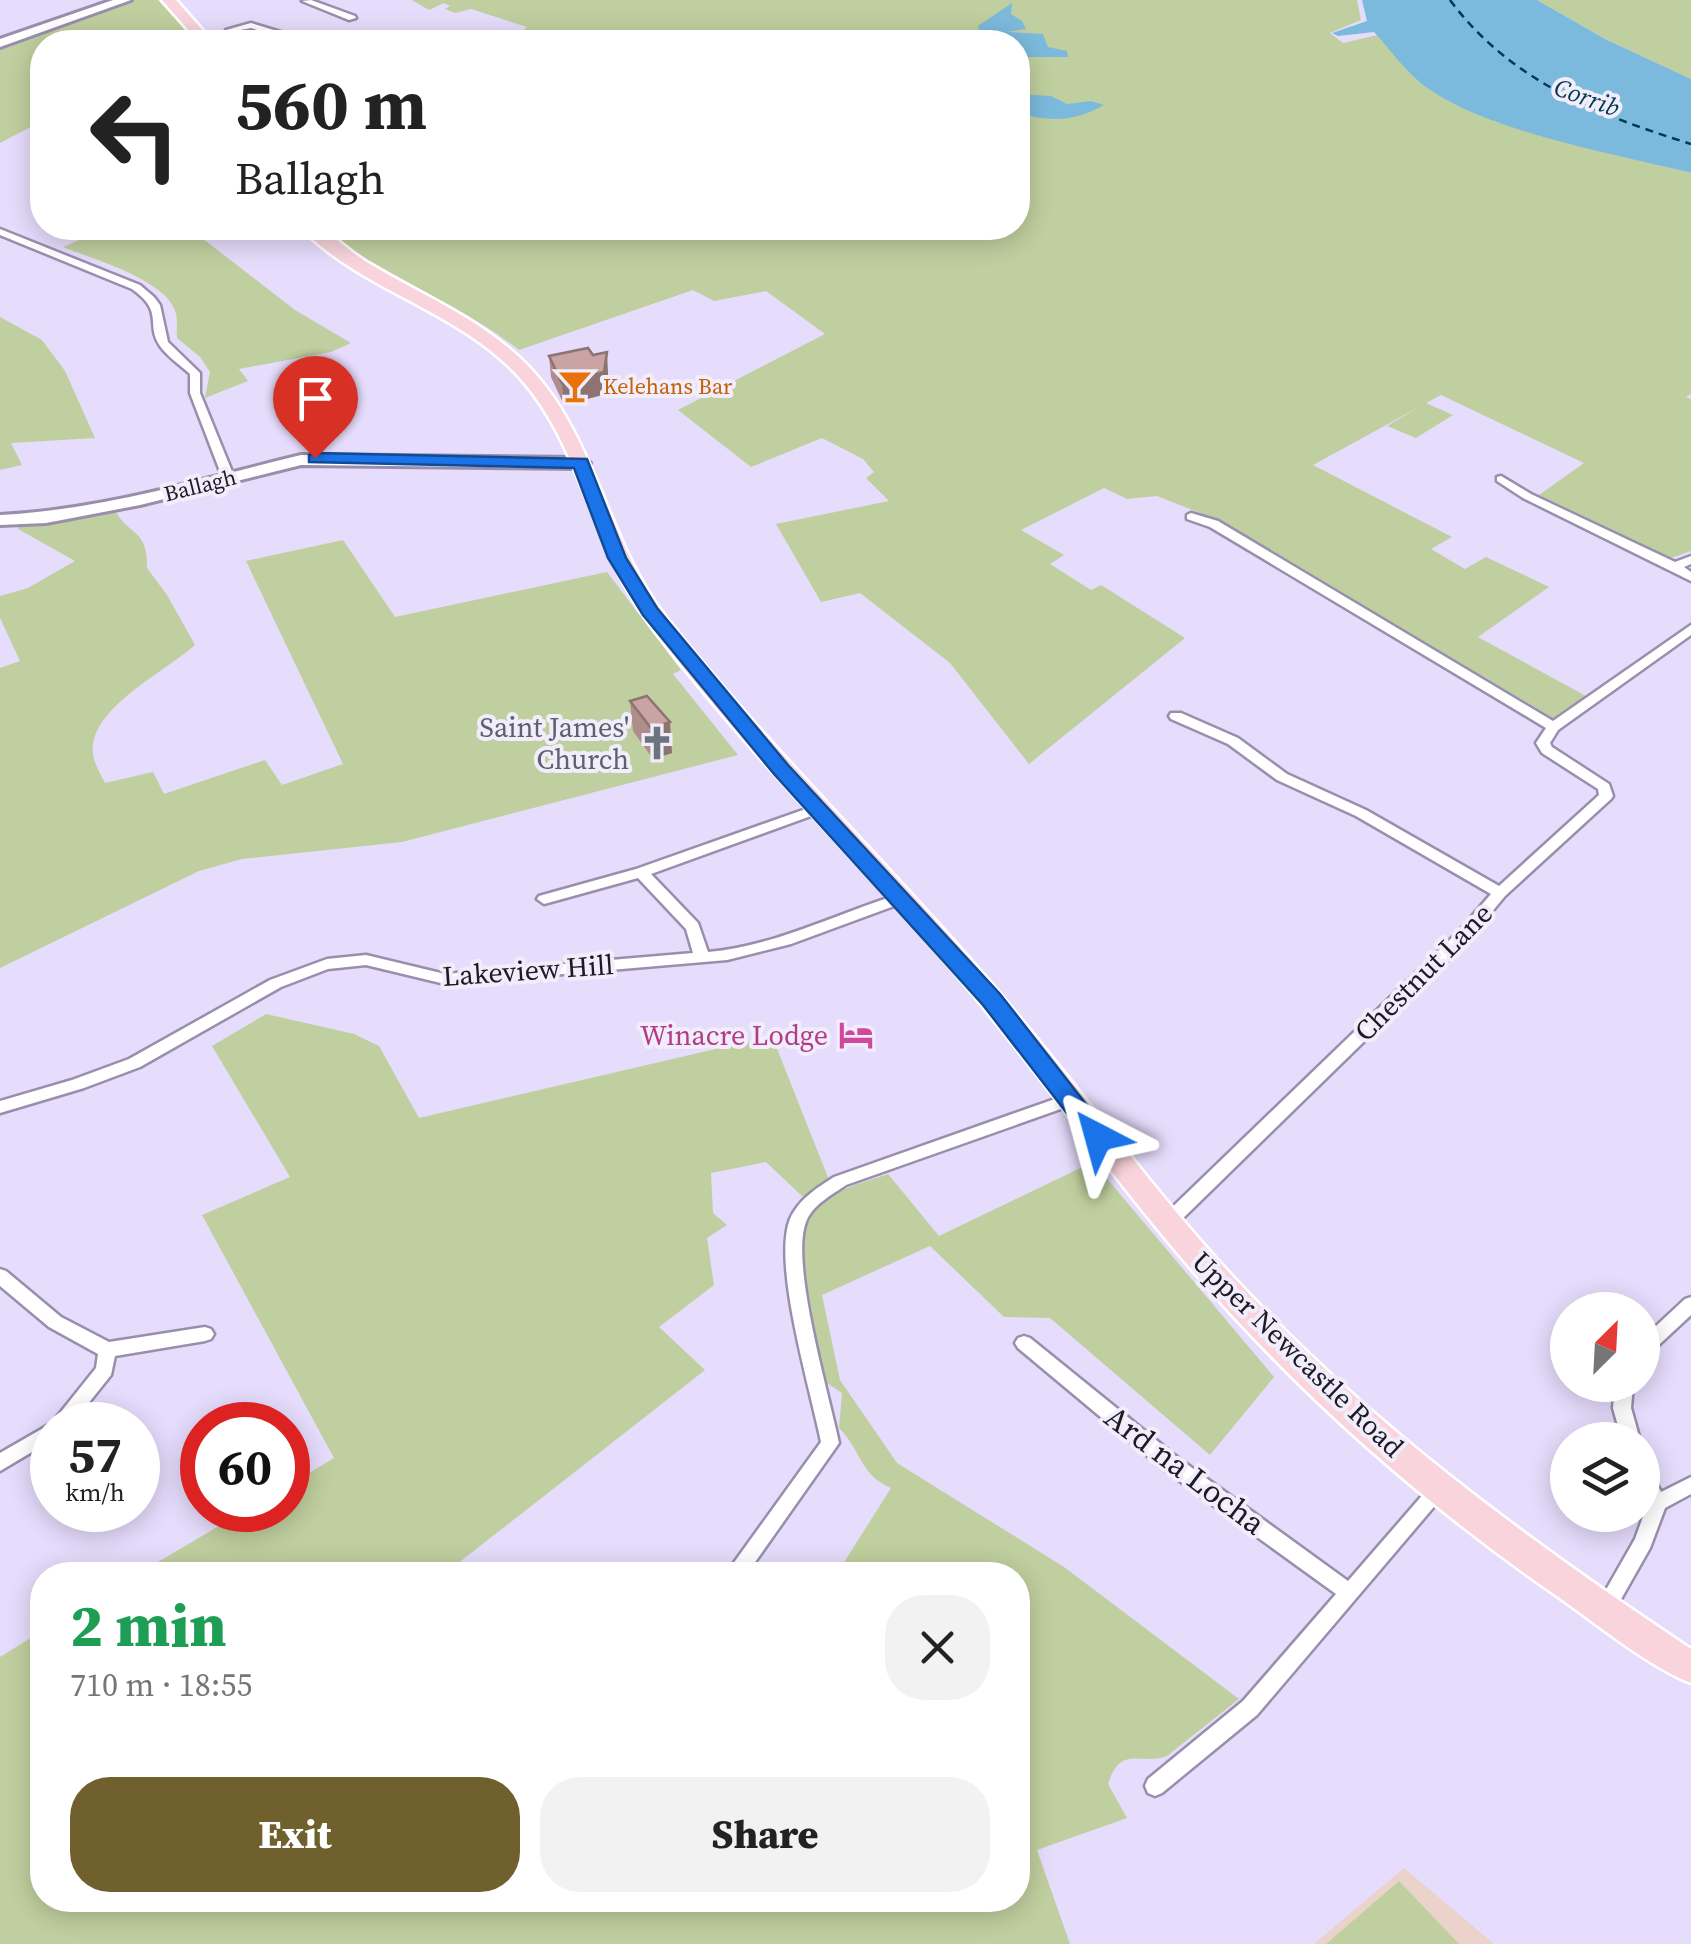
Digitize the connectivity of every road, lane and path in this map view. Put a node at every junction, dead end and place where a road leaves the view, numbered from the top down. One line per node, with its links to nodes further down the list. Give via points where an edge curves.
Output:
1 (125, 0): 5 (street)
2 (169, 0): 6 (main road)
3 (306, 1): 4 (street)
4 (352, 18)
5 (38, 30)
6 (195, 30)
7 (230, 30): 8 (street, via 243,22)
8 (266, 30)
9 (30, 33): 10 (street)
10 (0, 43)
11 (0, 232): 14 (street, via 152,298 162,317 163,343 195,373 195,394)
12 (325, 240): 13 (main road, Upper Newcastle Road, via 458,319 527,374)
13 (580, 463): 14 (street, Ballagh, via 315,458); 24 (main road, Upper Newcastle Road, via 617,558 650,611)
14 (229, 479): 17 (street, Ballagh, via 66,515)
15 (1501, 479): 19 (street)
16 (1191, 518): 23 (street, via 1214,524)
17 (0, 520)
18 (1691, 560): 19 (street)
19 (1675, 566): 20 (street)
20 (1691, 576)
21 (1691, 629): 23 (street)
22 (1176, 716): 26 (street)
23 (1553, 728): 26 (street, Chestnut Lane, via 1543,743 1547,750 1604,787 1606,796)
24 (817, 809): 25 (street); 27 (main road, Upper Newcastle Road)
25 (642, 872): 28 (street); 29 (street, via 693,927)
26 (1500, 893): 32 (street, Chestnut Lane)
27 (900, 898): 29 (street, Lakeview Hill, via 786,940); 30 (main road, Upper Newcastle Road, via 992,1000)
28 (544, 899)
29 (702, 957): 31 (street, Lakeview Hill, via 445,978 346,961 264,990 134,1062)
30 (1068, 1100): 32 (main road, Upper Newcastle Road); 46 (street, via 840,1181 803,1211 796,1266 830,1443)
31 (0, 1107)
32 (1167, 1224): 43 (main road, Upper Newcastle Road, via 1260,1325)
33 (0, 1276): 38 (street, via 54,1322)
34 (1691, 1304): 35 (street)
35 (1660, 1333)
36 (205, 1334): 38 (street)
37 (1024, 1343): 47 (street, Ard na Locha, via 1170,1463)
38 (107, 1350): 39 (street, via 104,1370)
39 (78, 1402)
40 (30, 1445): 41 (street)
41 (0, 1463)
42 (1691, 1485): 44 (street)
43 (1440, 1489): 47 (street); 48 (main road, Upper Newcastle Road)
44 (1660, 1501)
45 (1647, 1532): 48 (street)
46 (744, 1562)
47 (1350, 1593): 50 (street, via 1250,1708)
48 (1604, 1609): 49 (main road, Upper Newcastle Road)
49 (1691, 1668)
50 (1155, 1786)

